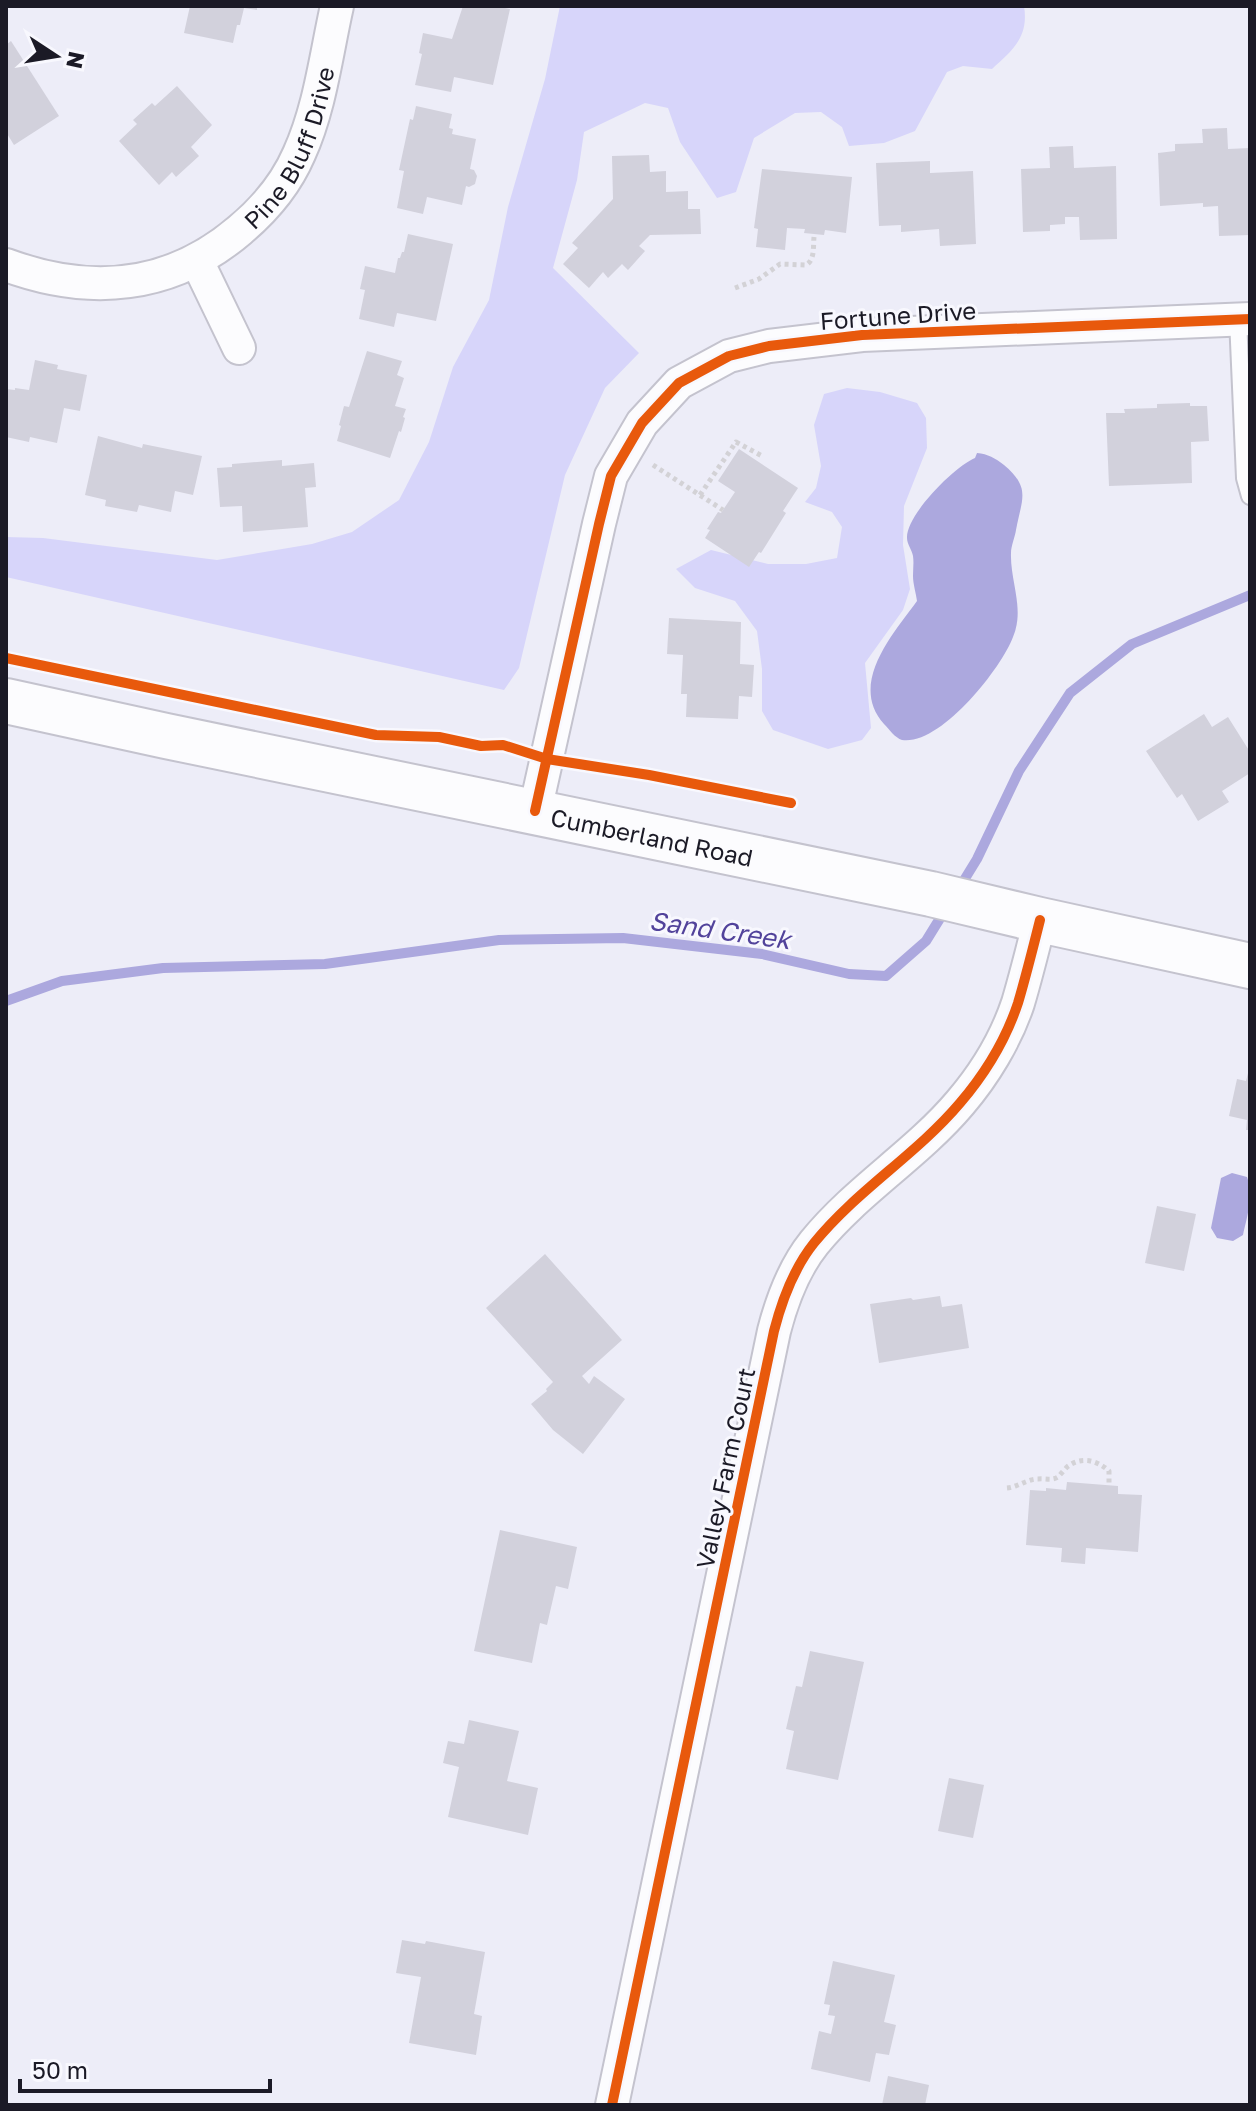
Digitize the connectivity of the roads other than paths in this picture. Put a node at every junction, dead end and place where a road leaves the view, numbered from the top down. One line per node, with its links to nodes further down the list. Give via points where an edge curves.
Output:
1 (337, 6): 2 (street, Pine Bluff Drive, via 308,130 288,176 247,225)
2 (197, 261): 3 (street, Pine Bluff Drive, via 152,278 87,284); 5 (street)
3 (6, 265)
4 (1244, 319): 6 (lane, via 1245,478); 8 (street, Fortune Drive, via 862,335 729,356 679,383 642,423 611,476)
5 (239, 348)
6 (1250, 496)
7 (6, 701): 8 (main road, Cumberland Road)
8 (535, 811): 9 (main road, Cumberland Road)
9 (1040, 920): 10 (main road, Cumberland Road); 11 (street, Valley Farm Court, via 1017,1005 982,1076 937,1129 849,1205 812,1245 783,1296)
10 (1250, 966)
11 (612, 2105)

